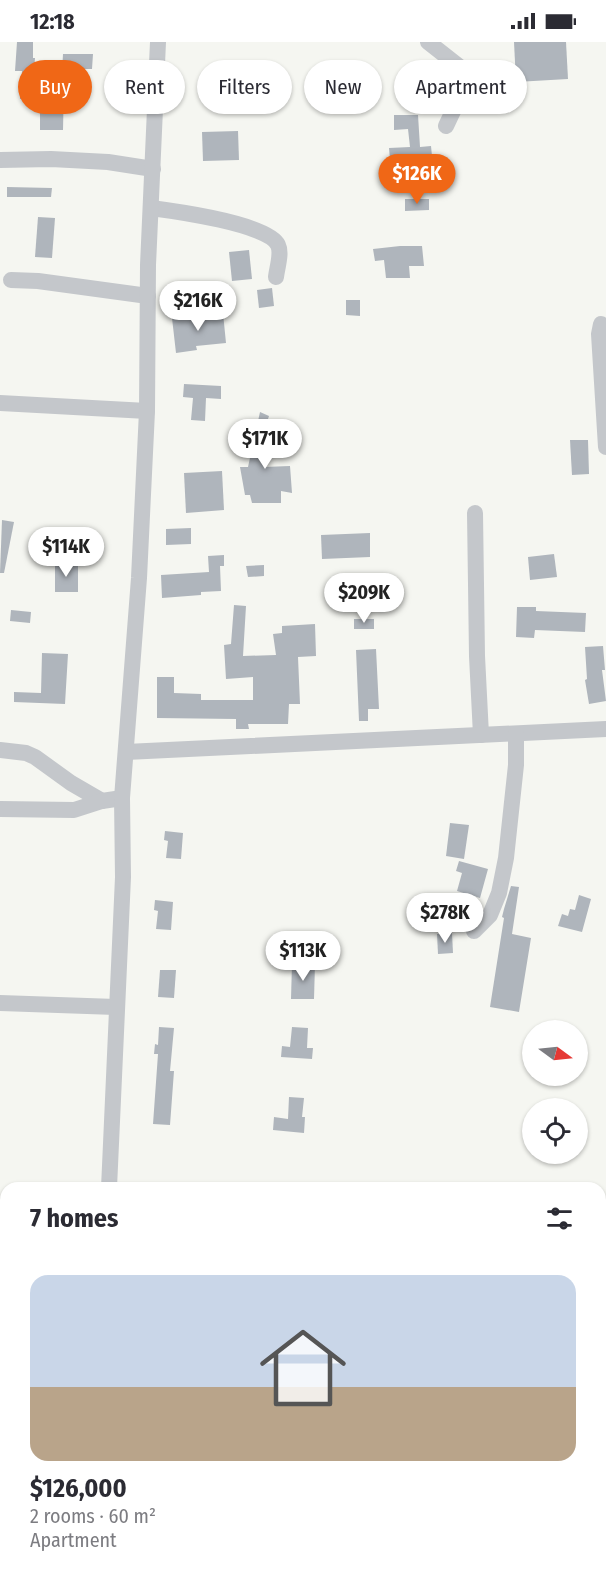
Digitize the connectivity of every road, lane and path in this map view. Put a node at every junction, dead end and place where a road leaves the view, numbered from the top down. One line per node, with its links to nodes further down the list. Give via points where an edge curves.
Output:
1 (158, 42): 5 (street)
2 (428, 42): 3 (street, via 470,75)
3 (446, 126)
4 (0, 160): 5 (street, via 108,162)
5 (153, 169): 6 (street)
6 (151, 208): 7 (street, via 234,224 272,237 280,248); 9 (street)
7 (276, 277)
8 (11, 280): 9 (street)
9 (148, 296): 12 (street)
10 (601, 324): 13 (street)
11 (0, 403): 12 (street)
12 (147, 411): 19 (street)
13 (606, 447)
14 (475, 513): 17 (street)
15 (606, 729): 16 (street)
16 (516, 734): 17 (street); 23 (street, via 512,817 499,893 490,915)
17 (481, 735): 19 (street)
18 (0, 750): 21 (street, via 35,757)
19 (126, 752): 20 (street)
20 (122, 798): 21 (street); 25 (street, via 123,877)
21 (102, 801): 22 (street, via 74,810)
22 (0, 809)
23 (474, 931)
24 (0, 1003): 25 (street)
25 (116, 1007): 26 (street)
26 (109, 1182)

